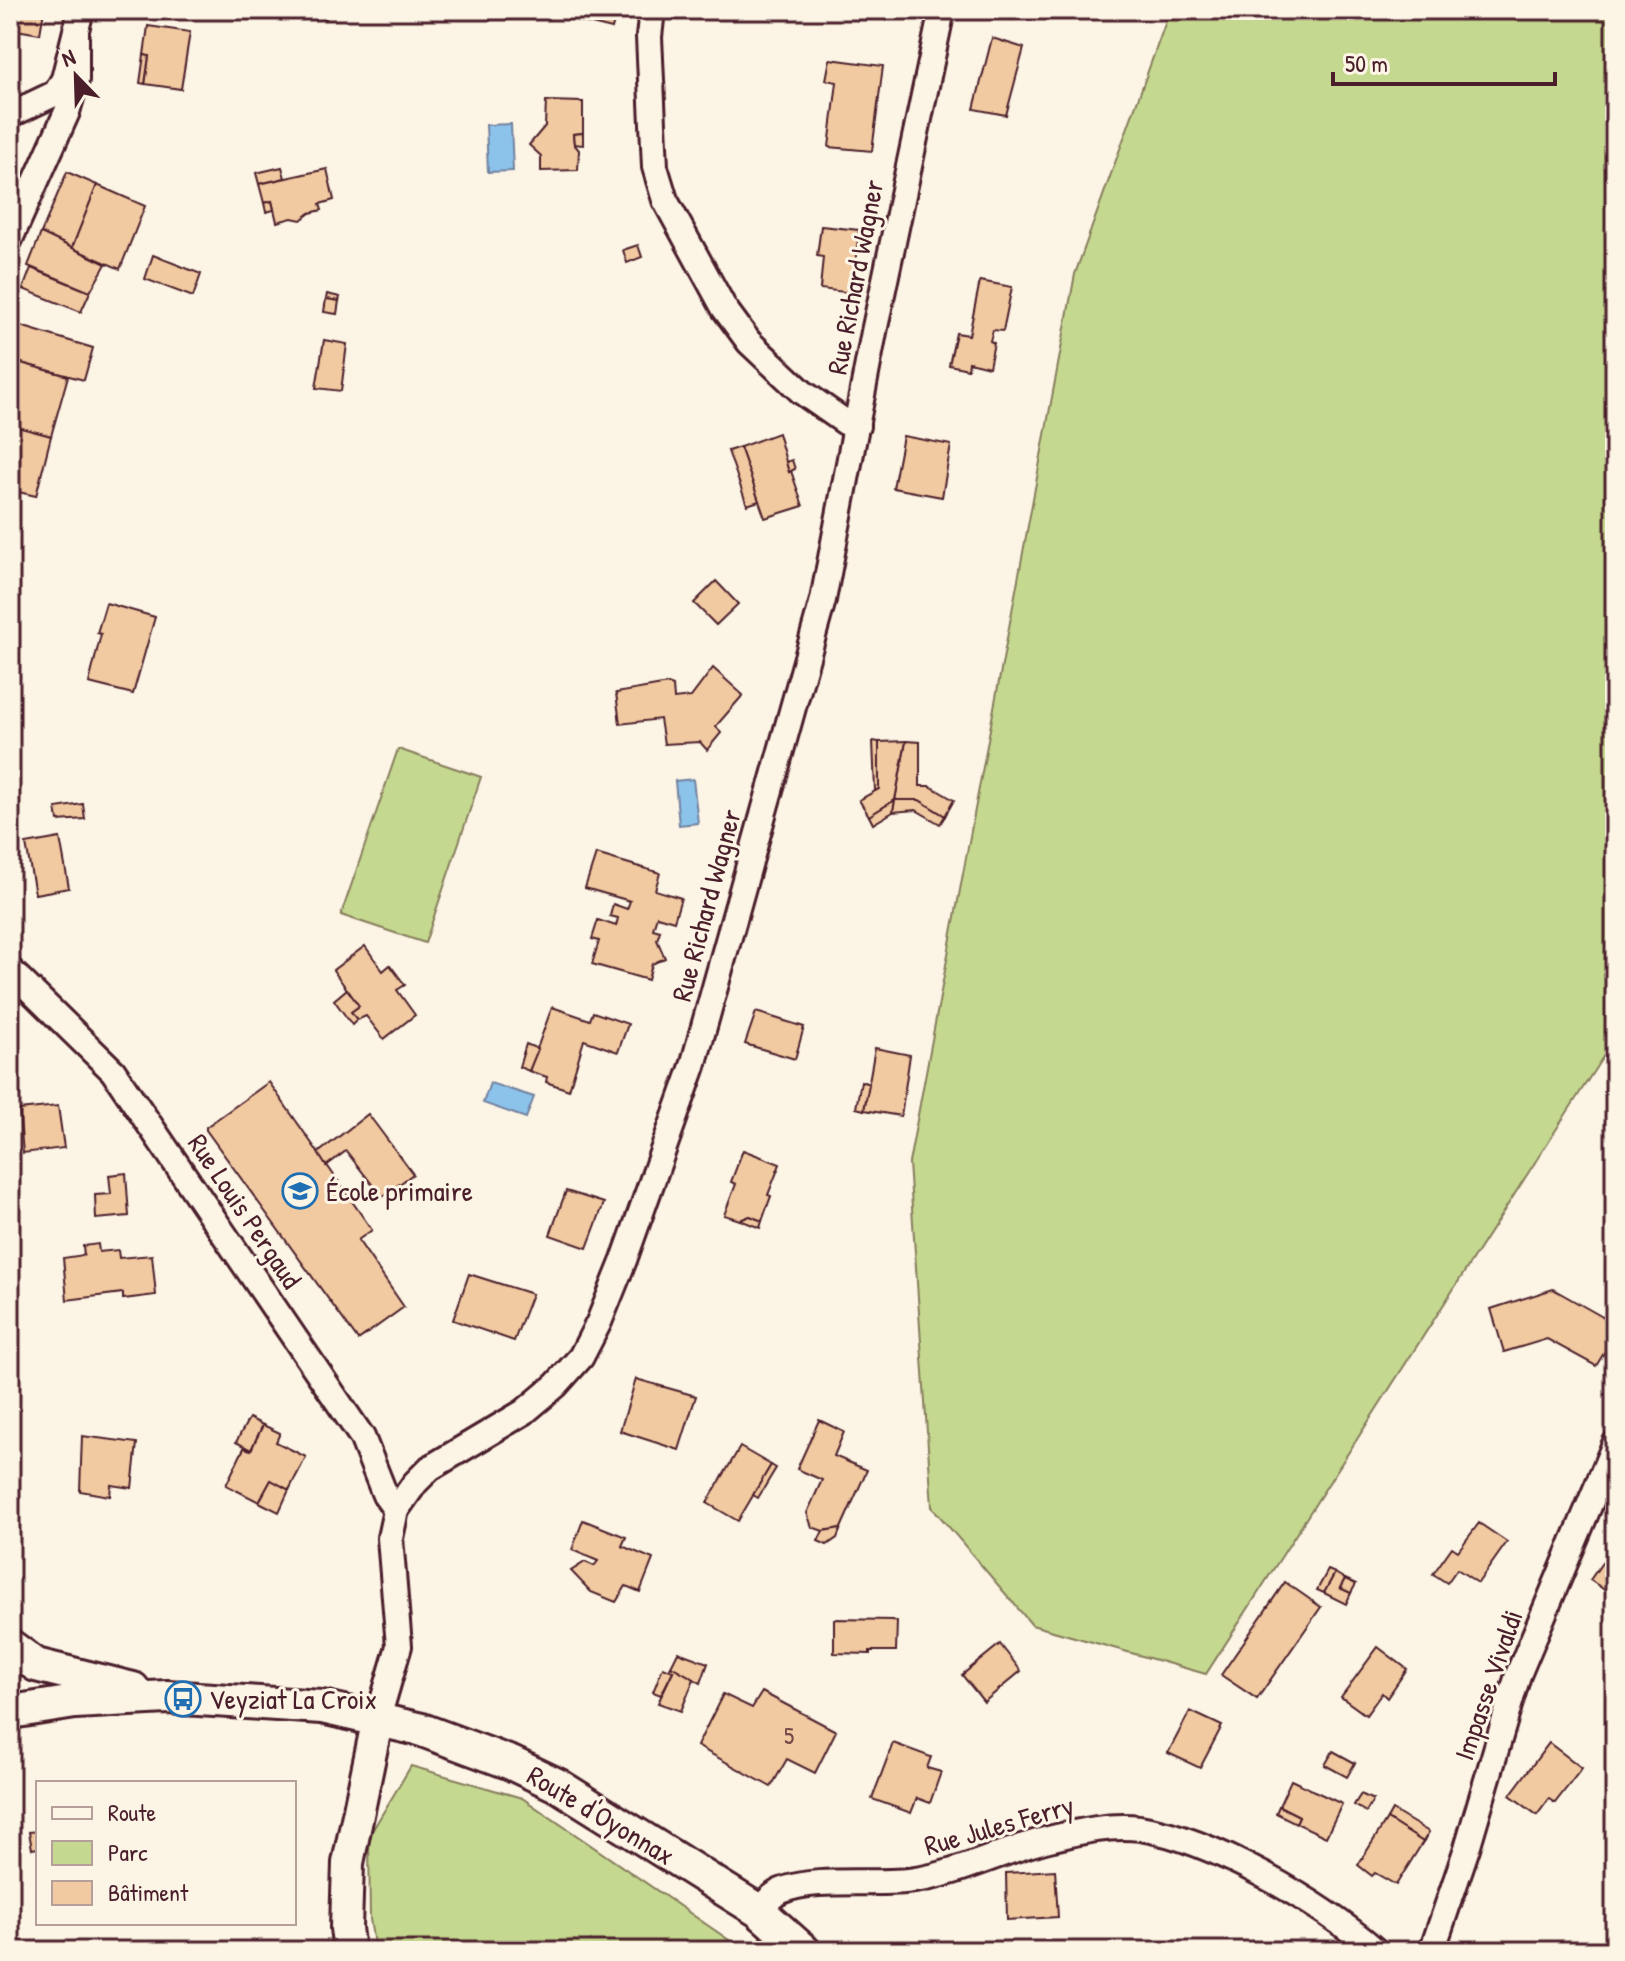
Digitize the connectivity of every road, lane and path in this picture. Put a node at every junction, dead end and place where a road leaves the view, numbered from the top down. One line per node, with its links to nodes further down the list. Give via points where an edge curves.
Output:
1 (652, 10): 6 (street, via 655,167 665,200 724,308 749,342 802,392)
2 (942, 10): 6 (street, Rue Richard Wagner)
3 (78, 22): 4 (street, via 56,93); 5 (street, via 76,80 67,112)
4 (10, 115)
5 (10, 239)
6 (857, 426): 9 (street, Rue Richard Wagner, via 802,684 693,1066 599,1322 581,1357 556,1385 524,1412 430,1468)
7 (10, 970): 9 (street, Rue Louis Pergaud, via 113,1071 362,1437)
8 (1615, 1444): 18 (street, Impasse Vivaldi, via 1518,1675)
9 (396, 1510): 13 (street, Rue Richard Wagner, via 390,1538 399,1646)
10 (10, 1647): 11 (main road, via 36,1665); 12 (main road, via 19,1679)
11 (167, 1697): 12 (main road); 13 (main road, Route d'Oyonnax, via 322,1707)
12 (10, 1712)
13 (378, 1718): 14 (main road, Route d'Oyonnax, via 466,1745 559,1786); 15 (street, via 348,1863)
14 (759, 1911): 16 (main road, Route d'Oyonnax); 17 (street, Rue Jules Ferry, via 787,1889 917,1880 1045,1840 1095,1829 1137,1828 1185,1838 1226,1855)
15 (349, 1951)
16 (804, 1951)
17 (1376, 1951)
18 (1432, 1951)

